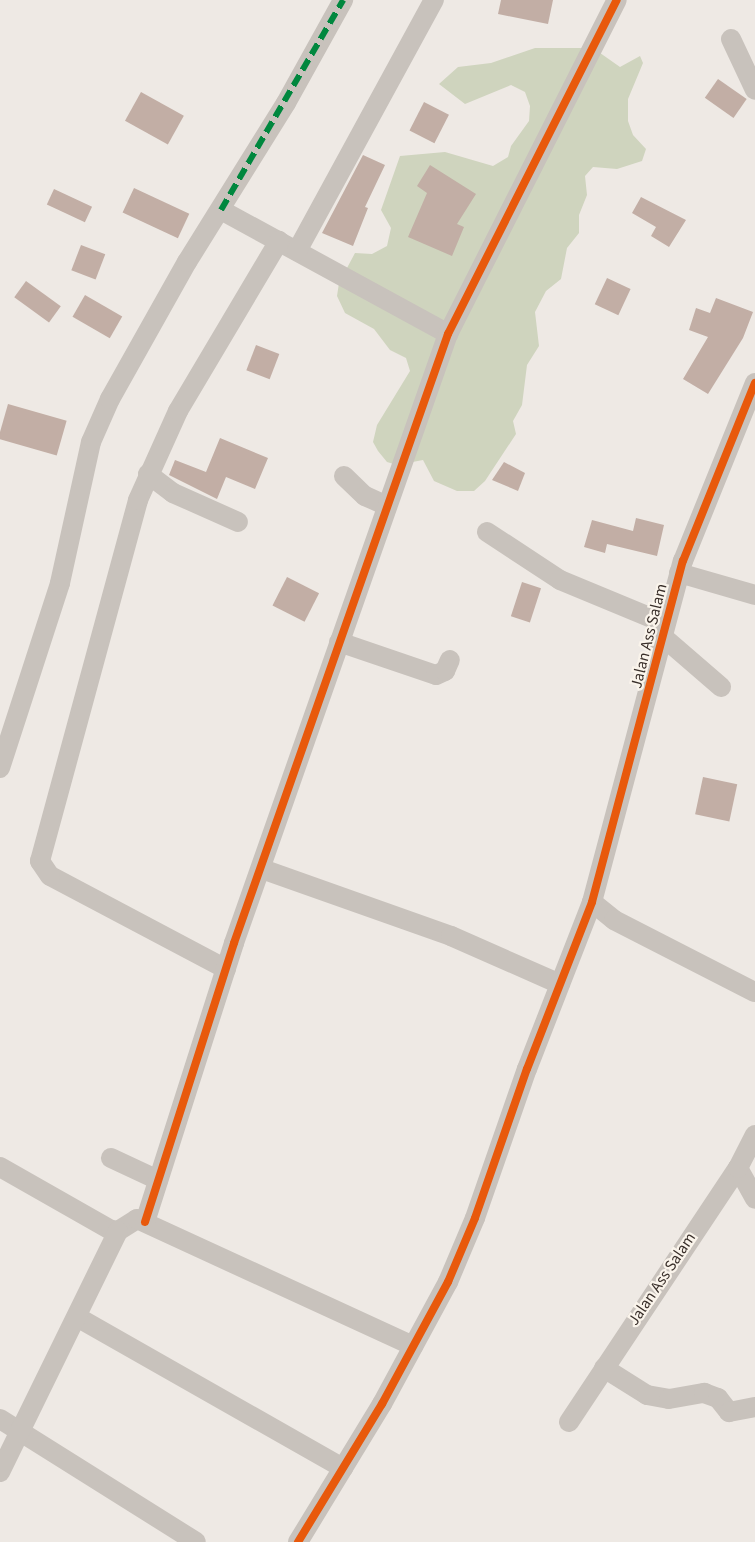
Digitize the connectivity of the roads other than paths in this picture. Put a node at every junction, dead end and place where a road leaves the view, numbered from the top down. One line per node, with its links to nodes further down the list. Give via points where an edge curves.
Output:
1 (343, 0): 6 (street)
2 (434, 0): 8 (street)
3 (617, 0): 9 (street)
4 (731, 39): 5 (street)
5 (755, 90)
6 (221, 210): 7 (street); 22 (street, via 122,374 91,442 60,583)
7 (279, 242): 8 (street); 11 (street, via 183,402)
8 (297, 251): 9 (street)
9 (448, 334): 13 (street)
10 (755, 383): 16 (street, Jalan Ass Salam, via 718,466)
11 (148, 474): 14 (street, via 173,493); 25 (street, via 40,861 50,876)
12 (344, 476): 13 (street, via 365,496)
13 (387, 506): 19 (street)
14 (238, 522)
15 (487, 532): 18 (street, via 560,580)
16 (679, 573): 17 (street); 18 (street, Jalan Ass Salam)
17 (755, 595)
18 (663, 629): 21 (street); 24 (street, Jalan Ass Salam, via 620,808)
19 (339, 642): 20 (street, via 436,675 445,671); 23 (street)
20 (450, 660)
21 (721, 687)
22 (0, 768)
23 (262, 869): 25 (street); 26 (street, via 452,936)
24 (592, 902): 26 (street, Jalan Ass Salam); 27 (street, via 615,920)
25 (225, 969): 32 (street)
26 (560, 984): 37 (street, Jalan Ass Salam, via 461,1254)
27 (755, 992)
28 (755, 1135): 31 (street, Jalan Ass Salam)
29 (111, 1158): 32 (street)
30 (0, 1167): 35 (street)
31 (738, 1168): 33 (street); 38 (street, Jalan Ass Salam)
32 (158, 1180): 34 (street)
33 (755, 1199)
34 (145, 1222): 35 (street, via 130,1220); 37 (street)
35 (118, 1230): 36 (street)
36 (77, 1317): 42 (street); 43 (street)
37 (413, 1346): 43 (street, Jalan Ass Salam)
38 (604, 1368): 39 (street, via 647,1395 669,1399 704,1393 718,1398 729,1412); 41 (street, Jalan Ass Salam)
39 (755, 1407)
40 (0, 1419): 42 (street)
41 (569, 1422)
42 (22, 1430): 44 (street); 45 (street)
43 (343, 1468): 46 (street, Jalan Ass Salam)
44 (0, 1472)
45 (196, 1542)
46 (298, 1542)

